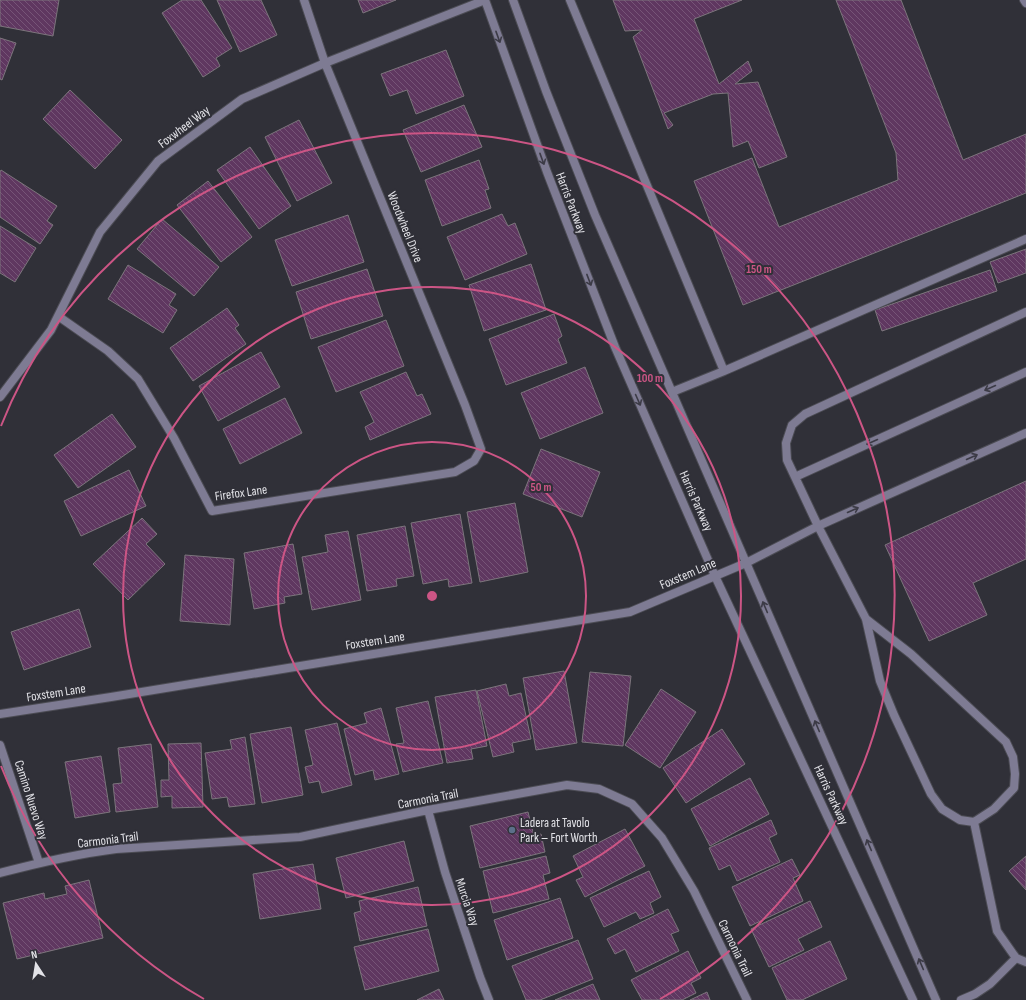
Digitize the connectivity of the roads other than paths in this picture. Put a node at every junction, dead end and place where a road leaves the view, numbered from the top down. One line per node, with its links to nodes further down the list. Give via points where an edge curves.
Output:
1 (304, 0): 7 (street, Woodwheel Drive)
2 (485, 0): 7 (street, Foxwheel Way); 20 (street, Harris Parkway, one-way to 20, via 546,172 615,347)
3 (512, 0): 13 (street, Harris Parkway, via 595,215)
4 (570, 0): 11 (street)
5 (1024, 0): 6 (street)
6 (1026, 4)
7 (325, 63): 10 (street, Foxwheel Way, via 242,99 158,161 100,232); 16 (street, Woodwheel Drive, via 466,405 481,449)
8 (1026, 239): 11 (street)
9 (1026, 312): 17 (street, via 805,414 792,425 786,443 787,460)
10 (58, 316): 14 (street, Foxwheel Way, via 51,330); 16 (street, Firefox Lane, via 108,351 138,380 174,438 212,511 455,472)
11 (724, 371): 13 (street)
12 (1026, 372): 17 (street, one-way to 17)
13 (672, 392): 19 (street, Harris Parkway)
14 (0, 397)
15 (1026, 434): 18 (street, Foxstem Lane, one-way to 15)
16 (474, 461)
17 (795, 477): 18 (street)
18 (818, 526): 19 (street, Foxstem Lane); 21 (street)
19 (746, 563): 20 (street, Foxstem Lane); 33 (street, Harris Parkway, one-way to 19)
20 (715, 576): 22 (street, Foxstem Lane, via 630,612); 32 (street, Harris Parkway)
21 (866, 619): 25 (street, via 880,681 931,794 942,809 960,820); 25 (street, via 911,654 1006,742 1013,757 1014,788 994,809)
22 (0, 714)
23 (0, 745): 26 (street, Camino Nuevo Way)
24 (428, 810): 26 (street, Carmonia Trail, via 300,837 116,849); 30 (street, Murcia Way, via 444,872); 31 (street, Carmonia Trail, via 567,785 599,789 632,804 662,838 694,891)
25 (974, 822): 28 (street, via 997,931)
26 (39, 863): 27 (street, Carmonia Trail)
27 (0, 874)
28 (1016, 958): 29 (street); 34 (street, via 990,984)
29 (1026, 962)
30 (489, 1000)
31 (747, 1000)
32 (913, 1000)
33 (936, 1000)
34 (961, 1000)

